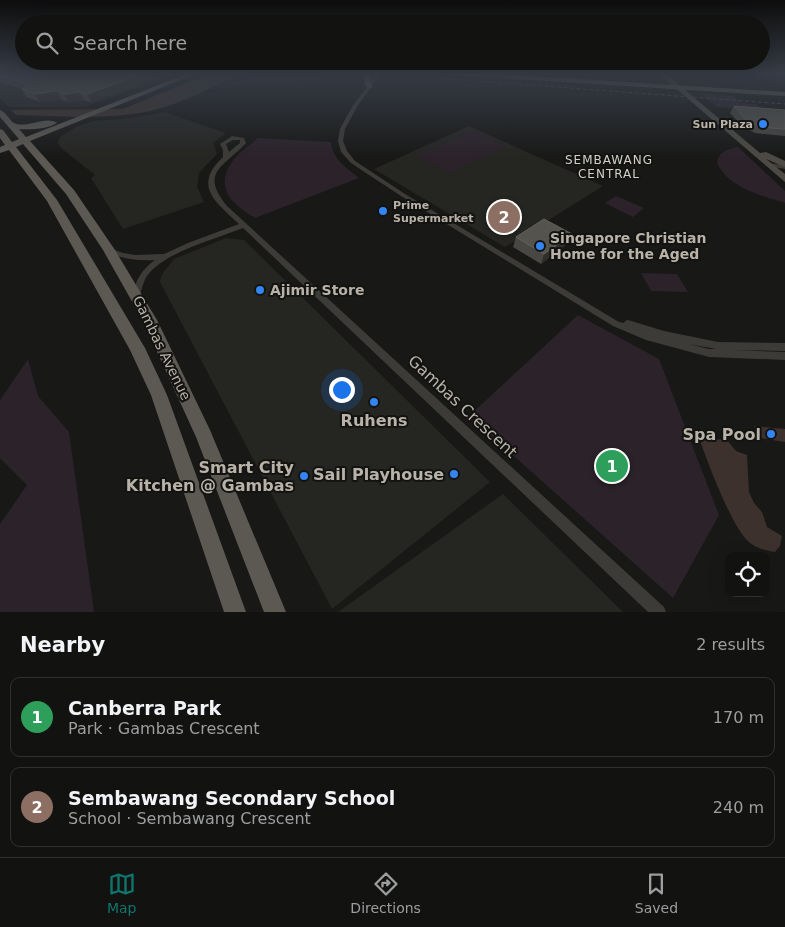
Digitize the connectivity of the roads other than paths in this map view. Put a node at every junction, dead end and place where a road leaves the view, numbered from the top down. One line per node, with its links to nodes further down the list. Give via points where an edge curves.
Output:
1 (114, 102): 9 (main road)
2 (119, 102): 9 (main road)
3 (359, 102): 26 (street, via 339,137 346,157 616,324 700,352)
4 (366, 102): 24 (street, via 346,131 344,138 348,152 441,214 620,320 664,335 718,346)
5 (699, 102): 18 (main road)
6 (699, 102): 18 (main road)
7 (0, 112): 8 (main road, Gambas Avenue)
8 (11, 125): 9 (main road); 11 (main road, Gambas Avenue)
9 (56, 125): 11 (main road); 14 (main road, via 39,140)
10 (0, 133): 12 (main road, Gambas Avenue)
11 (22, 138): 12 (main road); 14 (main road, Gambas Avenue)
12 (6, 144): 13 (main road); 17 (main road, Gambas Avenue)
13 (0, 150)
14 (33, 151): 20 (main road, Gambas Avenue, via 70,192)
15 (226, 157): 19 (street, Gambas Crescent, via 213,173 210,182 212,192)
16 (0, 158): 17 (main road)
17 (22, 160): 25 (main road, Gambas Avenue, via 52,200)
18 (781, 170)
19 (244, 225): 21 (street); 31 (street, Gambas Crescent)
20 (109, 250): 21 (street, via 136,258); 22 (main road, Gambas Avenue)
21 (164, 257): 22 (street, via 146,272)
22 (136, 295): 23 (main road, Gambas Avenue)
23 (159, 340): 25 (main road, via 151,352); 27 (main road, Gambas Avenue)
24 (785, 347)
25 (137, 348): 28 (main road, Gambas Avenue)
26 (785, 356)
27 (180, 384): 28 (main road, via 166,381 160,387); 30 (main road, Gambas Avenue)
28 (159, 395): 29 (main road, Gambas Avenue)
29 (235, 612)
30 (275, 612)
31 (659, 612)

